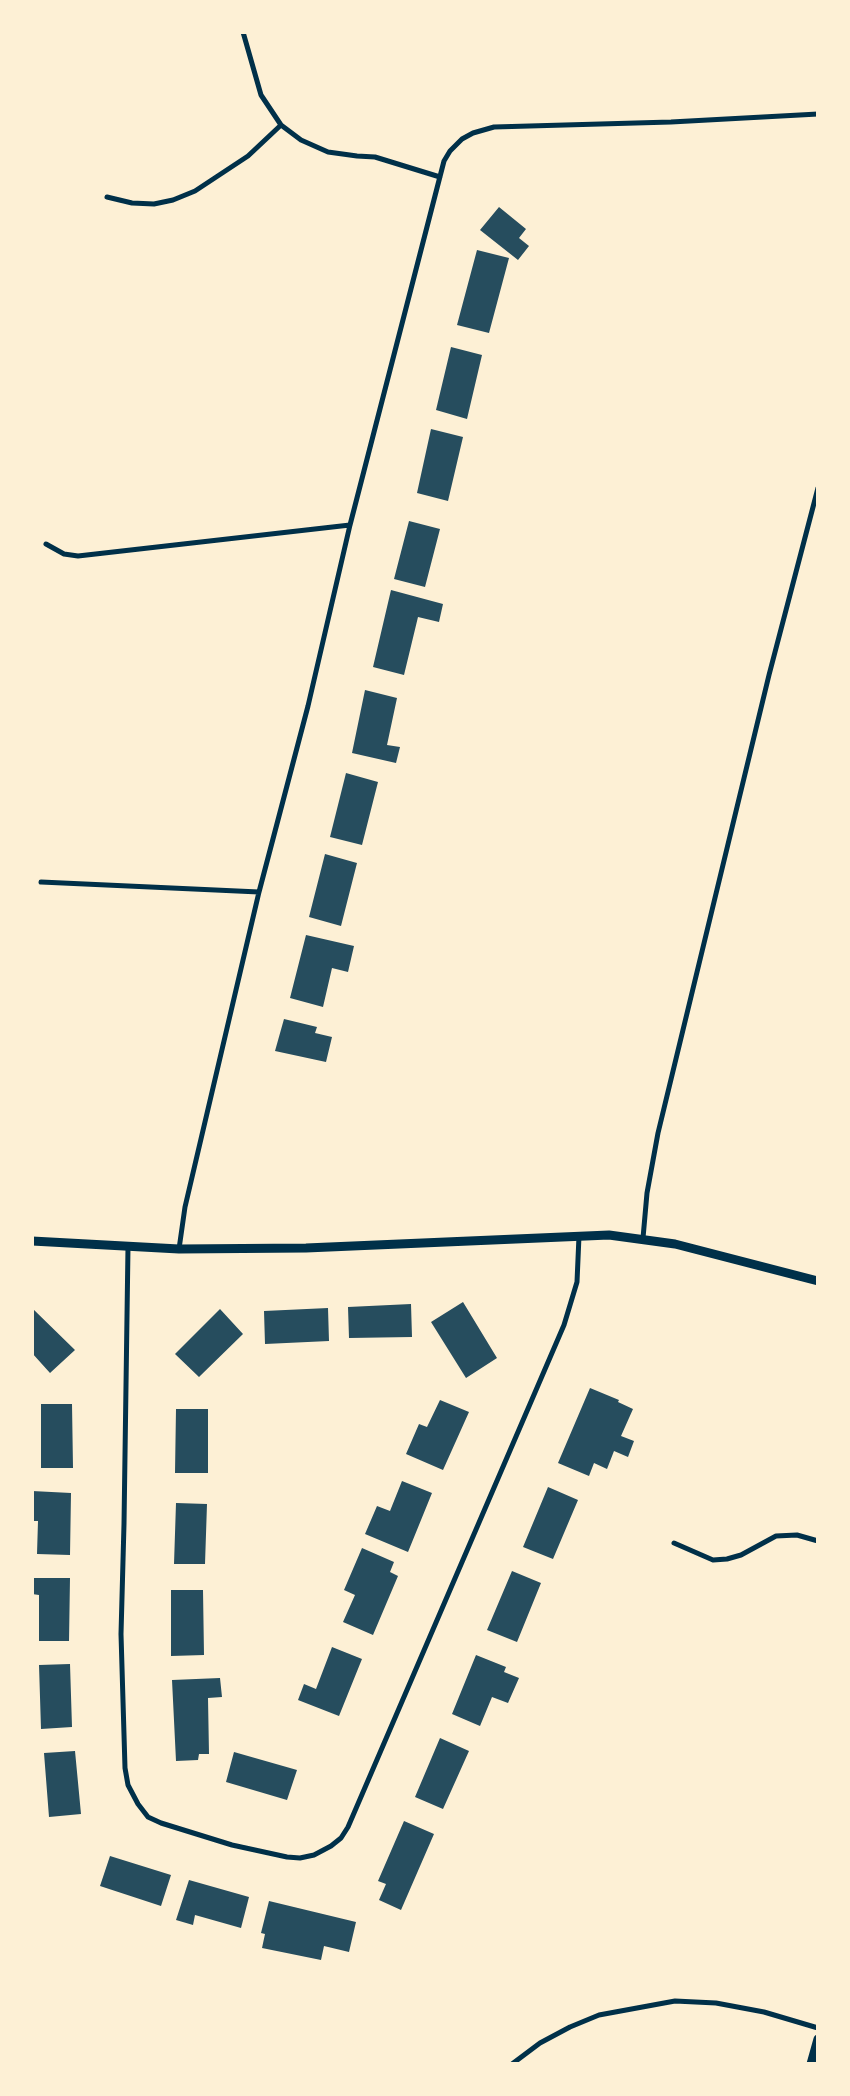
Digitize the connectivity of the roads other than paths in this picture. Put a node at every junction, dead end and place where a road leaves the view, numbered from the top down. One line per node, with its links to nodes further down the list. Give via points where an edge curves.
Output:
1 (244, 32): 3 (street, via 262,95)
2 (818, 114): 4 (street, via 494,127 462,139 444,161)
3 (281, 125): 4 (street, via 301,140 328,152 375,156); 5 (street, via 248,156 195,191 154,204)
4 (440, 177): 7 (street)
5 (107, 197)
6 (818, 488): 12 (street, via 769,675 658,1133)
7 (350, 525): 8 (street, via 78,556 64,554); 10 (street, via 308,706)
8 (46, 544)
9 (41, 882): 10 (street)
10 (259, 892): 15 (street, via 185,1207)
11 (578, 1235): 12 (street); 14 (street, via 577,1282 564,1325 348,1828 331,1846 300,1858 232,1845 160,1823 148,1817 128,1785 121,1634); 15 (street, via 306,1248)
12 (643, 1238): 16 (street)
13 (32, 1241): 14 (street)
14 (128, 1247): 15 (street)
15 (179, 1249)
16 (818, 1281)
17 (818, 1541): 18 (street, via 797,1535 776,1536 727,1560 713,1560)
18 (674, 1543)
19 (818, 2028): 21 (street, via 764,2012 716,2003 675,2001 599,2015 540,2043)
20 (818, 2039): 22 (street)
21 (512, 2064)
22 (811, 2064)

